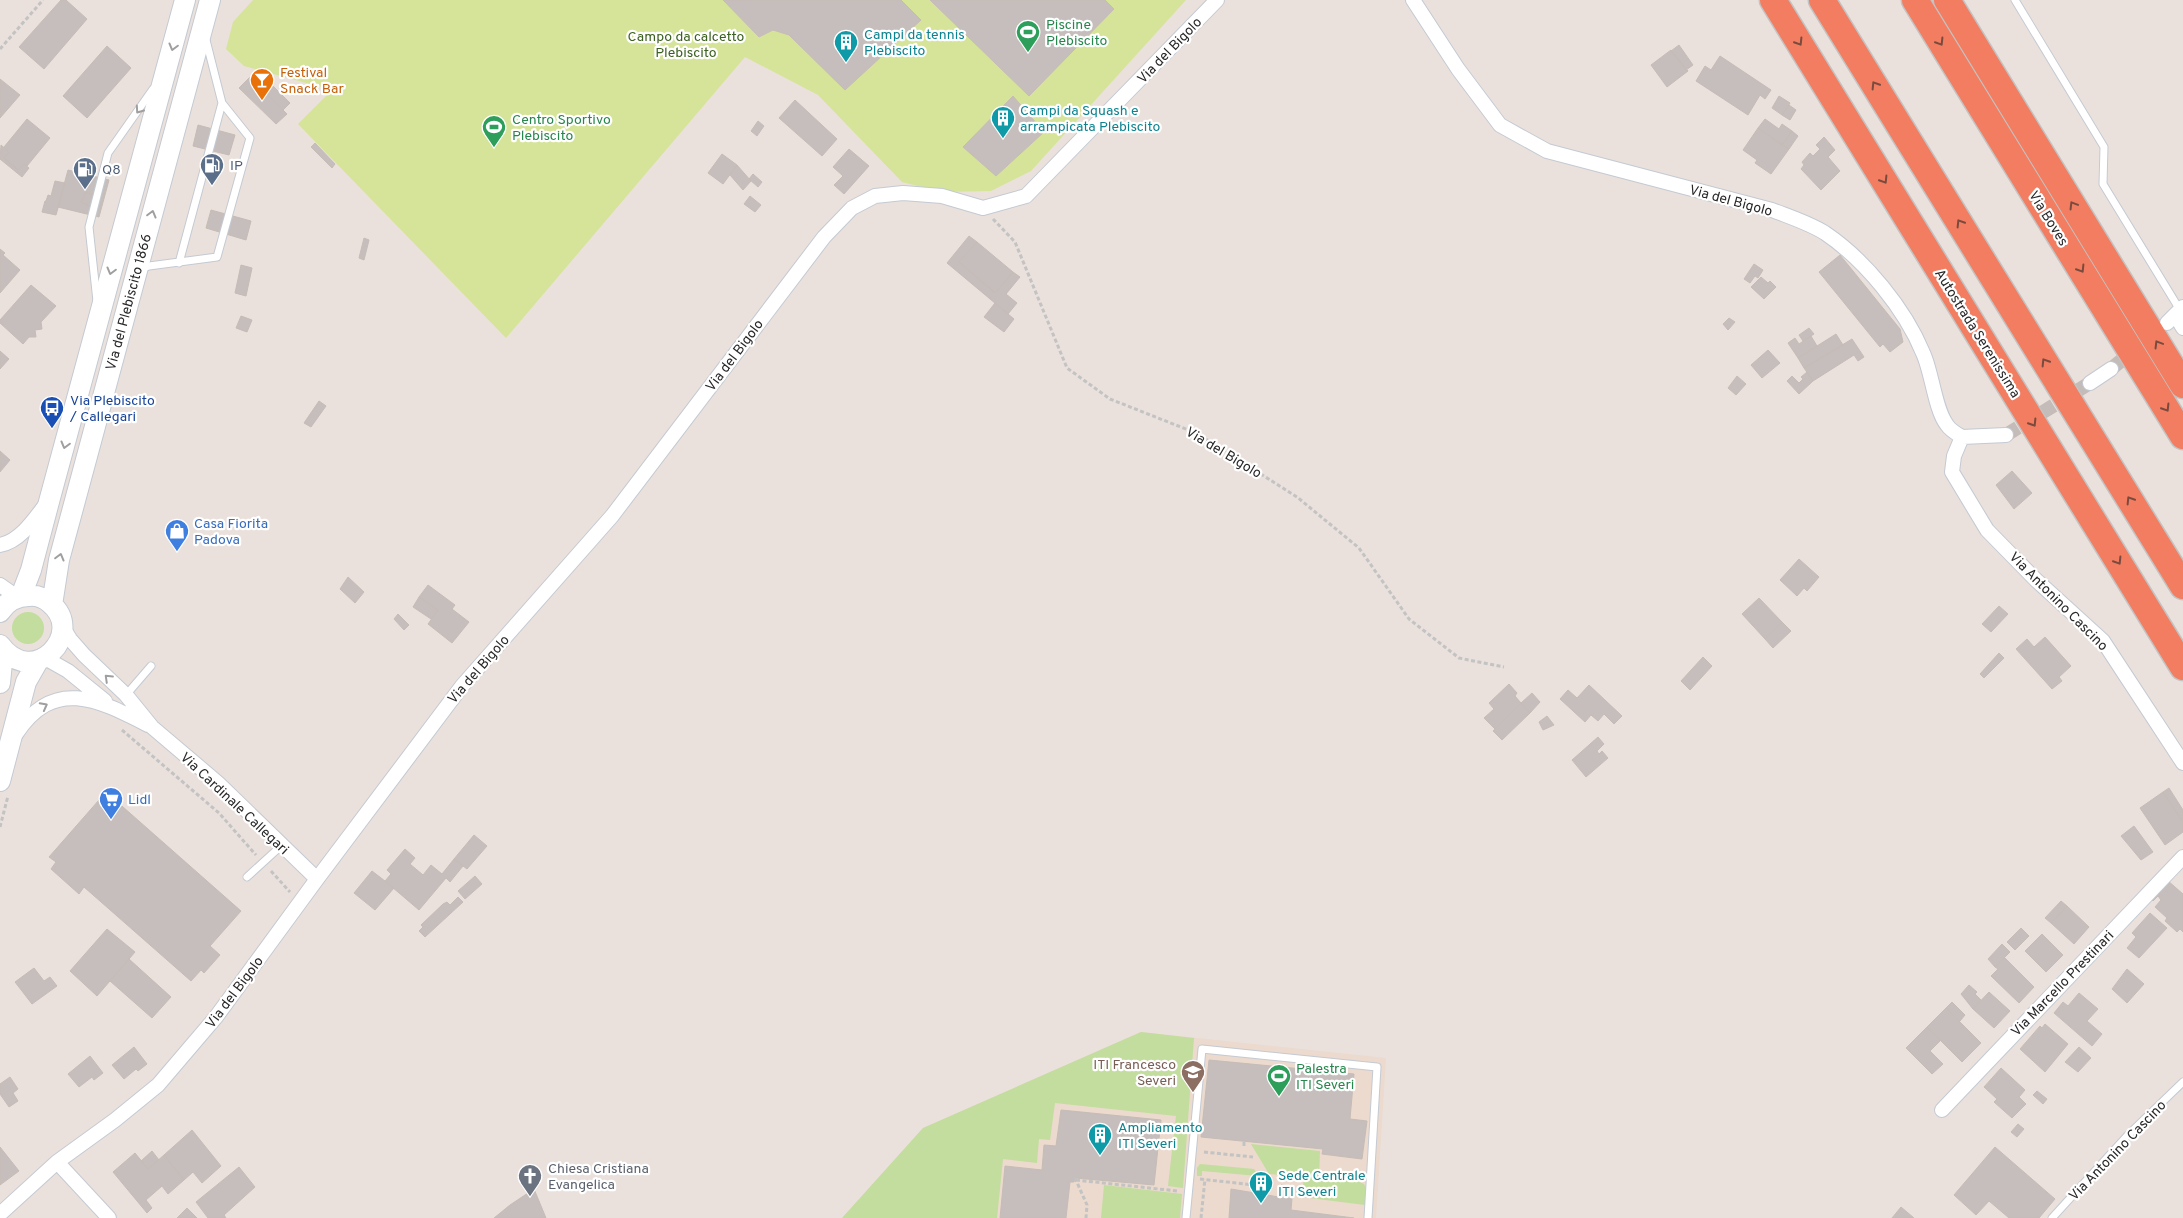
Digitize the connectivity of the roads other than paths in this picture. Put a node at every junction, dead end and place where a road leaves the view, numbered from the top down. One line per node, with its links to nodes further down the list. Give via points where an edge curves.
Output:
1 (185, 0): 11 (main road, Via del Plebiscito 1866, one-way to 11)
2 (210, 0): 10 (main road, Via del Plebiscito 1866)
3 (1217, 0): 46 (street, Via del Bigolo, via 1026,196 983,208 942,196 903,193 875,196 852,208 824,238 612,516 462,686)
4 (1413, 0): 22 (street, Via del Bigolo, via 1500,125 1547,151 1772,210 1824,233 1844,248 1869,272 1906,318 1924,354 1946,425)
5 (1773, 0): 35 (highway, Autostrada Serenissima, one-way to 35)
6 (1822, 0): 26 (highway, one-way to 6)
7 (1915, 0): 21 (highway, Via Boves, one-way to 21)
8 (2016, 0): 15 (lane, via 2104,147 2103,184)
9 (1950, 5): 19 (highway, Via Boves, one-way to 9)
10 (202, 28): 12 (lane); 14 (main road, Via del Plebiscito 1866, one-way to 10)
11 (166, 70): 16 (main road, Via del Plebiscito 1866, one-way to 16); 16 (lane, one-way to 16, via 108,152 89,227)
12 (222, 103): 13 (lane); 13 (lane, via 250,138 217,257)
13 (179, 263): 14 (lane)
14 (137, 270): 28 (main road, Via del Plebiscito 1866, one-way to 14, via 59,560)
15 (2178, 317)
16 (99, 318): 23 (main road, Via del Plebiscito 1866, one-way to 23)
17 (2110, 369): 18 (street)
18 (2090, 383)
19 (2183, 385)
20 (2006, 435): 22 (street)
21 (2183, 436)
22 (1962, 437): 41 (street, Via Antonino Cascino, via 1952,472 1987,530 2103,641)
23 (50, 498): 24 (street, via 28,527 10,542); 27 (main road, Via del Plebiscito 1866, via 31,570)
24 (0, 545)
25 (0, 585): 27 (street)
26 (2183, 586)
27 (19, 596): 28 (main road, via 43,598); 29 (main road, via 9,601)
28 (52, 605): 30 (main road)
29 (0, 612)
30 (62, 626): 33 (main road, via 56,647); 37 (street, Via Cardinale Callegari, one-way to 30, via 84,655)
31 (0, 645): 33 (main road, via 15,659 26,662)
32 (0, 650): 36 (main road)
33 (42, 659): 38 (street, Via Cardinale Callegari, via 68,671); 40 (main road, via 26,682)
34 (151, 666): 37 (lane)
35 (2183, 667)
36 (0, 683)
37 (126, 695): 39 (street, Via Cardinale Callegari)
38 (112, 707): 39 (street, Via Cardinale Callegari); 40 (street, Via Cardinale Callegari, one-way to 38, via 36,710 56,700 82,698)
39 (152, 727): 43 (street, Via Cardinale Callegari, via 218,783)
40 (11, 740): 42 (main road)
41 (2183, 763)
42 (0, 781)
43 (281, 846): 45 (lane); 46 (street, Via Cardinale Callegari)
44 (2183, 857): 48 (street, Via Marcello Prestinari)
45 (247, 877)
46 (317, 878): 49 (street, Via del Bigolo, via 216,1017 158,1084)
47 (2183, 1082): 54 (lane, Via Antonino Cascino, via 2127,1136)
48 (1942, 1110)
49 (57, 1162): 50 (street, Via del Bigolo); 51 (street)
50 (0, 1214)
51 (109, 1218)
52 (1186, 1218): 53 (lane, via 1202,1049 1377,1067)
53 (1368, 1218)
54 (2052, 1218)

